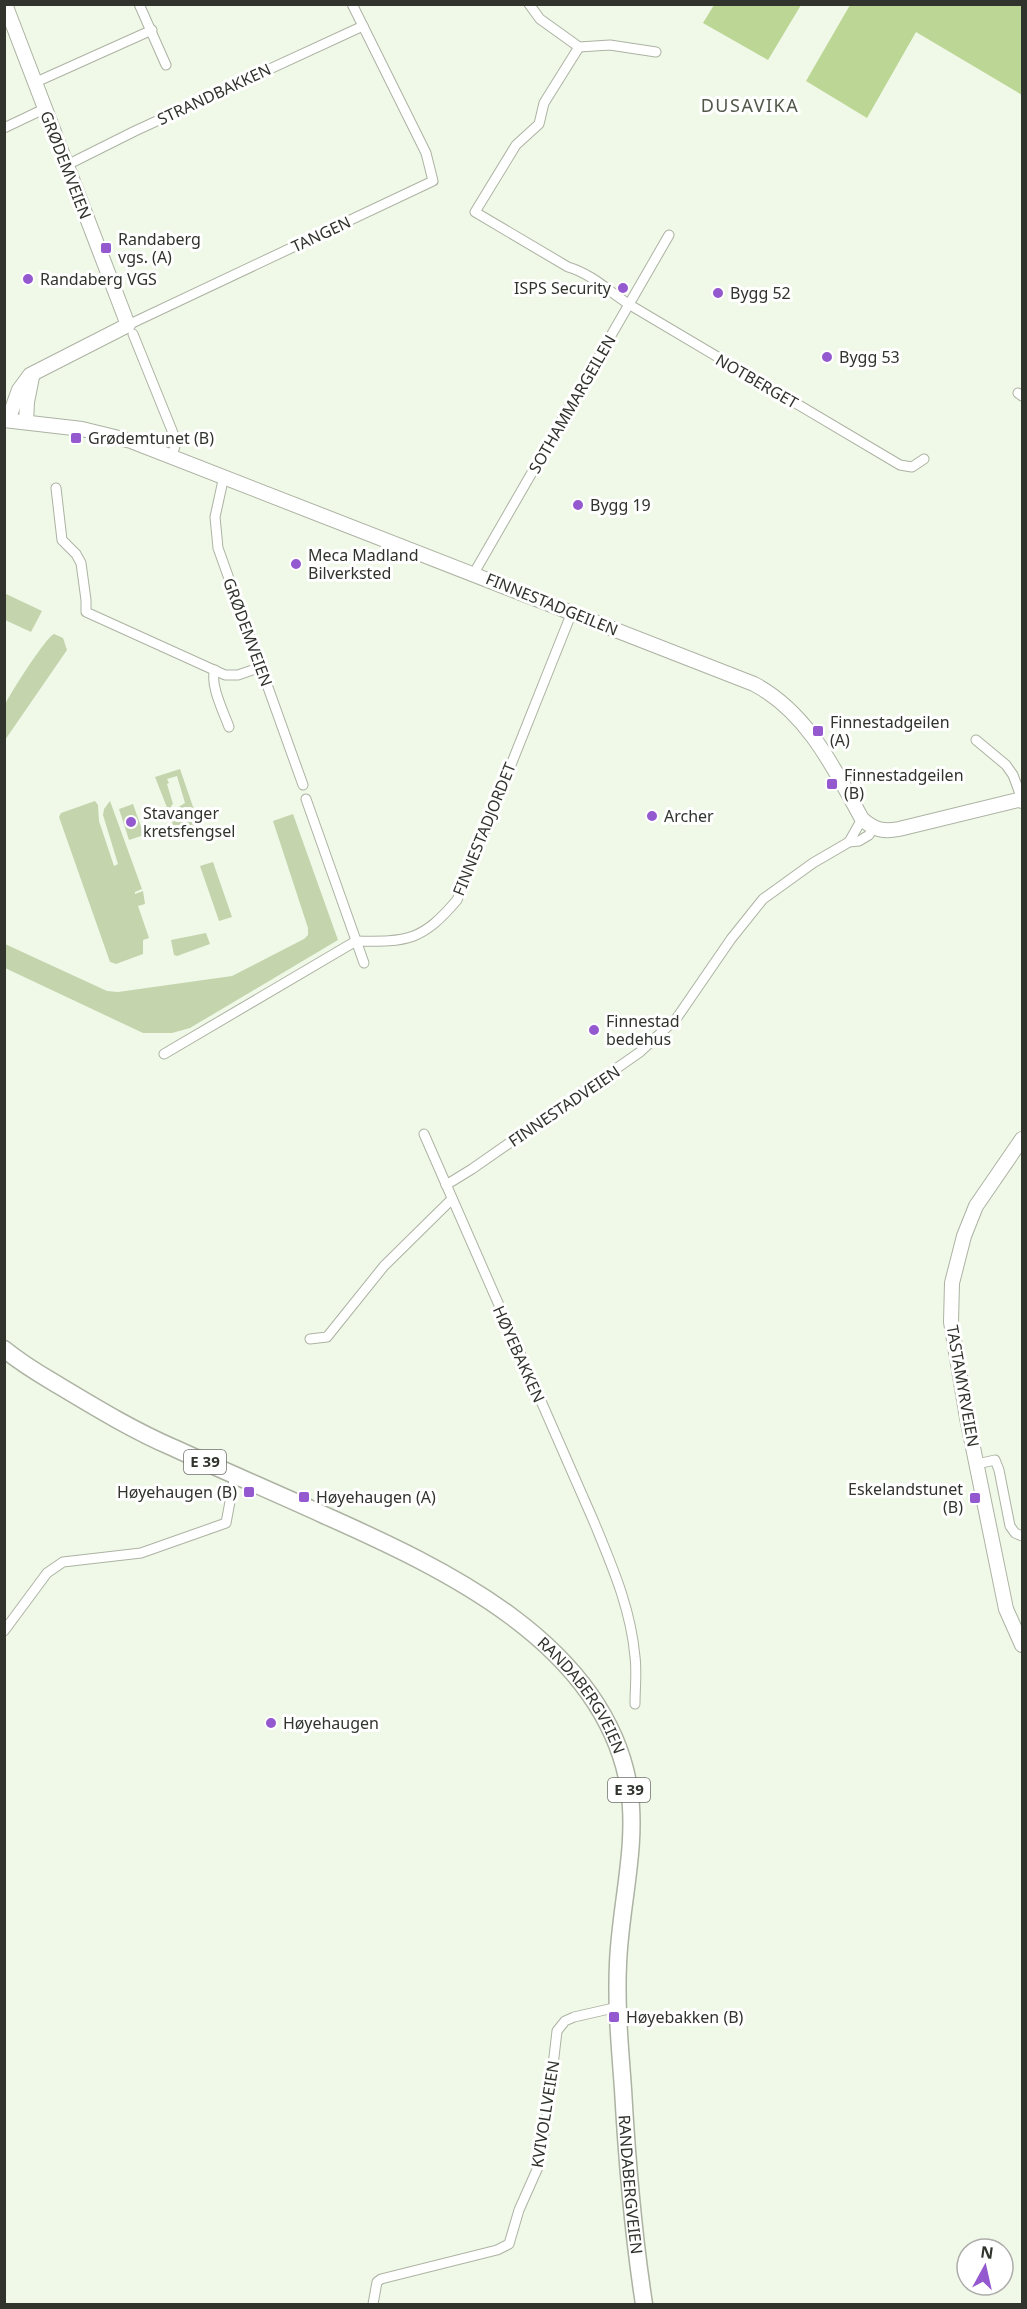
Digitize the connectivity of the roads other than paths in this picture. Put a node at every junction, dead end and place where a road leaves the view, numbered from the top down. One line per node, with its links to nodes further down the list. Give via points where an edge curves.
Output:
1 (5, 4): 10 (main road, GRØDEMVEIEN)
2 (140, 4): 6 (street)
3 (352, 4): 5 (street, TANGEN)
4 (529, 4): 7 (street, via 540,19)
5 (363, 26): 13 (street, STRANDBAKKEN); 16 (street, TANGEN, via 426,153 433,181)
6 (152, 30): 9 (street); 10 (street)
7 (579, 47): 8 (street, via 610,45); 15 (street, NOTBERGET, via 544,103 539,124 516,145 475,212)
8 (656, 52)
9 (166, 65)
10 (34, 83): 11 (main road, GRØDEMVEIEN)
11 (44, 109): 12 (street); 13 (main road, GRØDEMVEIEN)
12 (4, 128)
13 (67, 165): 16 (main road, GRØDEMVEIEN)
14 (669, 235): 15 (street, SOTHAMMARGEILEN)
15 (630, 305): 21 (street, NOTBERGET, via 892,460 912,467); 24 (street, SOTHAMMARGEILEN)
16 (130, 329): 17 (main road, TANGEN); 20 (street, GRØDEMVEIEN, via 175,438)
17 (34, 372): 18 (main road, via 22,384); 19 (main road)
18 (7, 420): 19 (main road, FINNESTADGEILEN)
19 (26, 422): 20 (main road, FINNESTADGEILEN, via 105,434)
20 (172, 456): 22 (main road, FINNESTADGEILEN)
21 (924, 459)
22 (225, 476): 24 (main road, FINNESTADGEILEN); 26 (street, GRØDEMVEIEN, via 216,506 216,537)
23 (56, 488): 27 (street, via 63,540 81,563 86,612)
24 (474, 573): 25 (main road, FINNESTADGEILEN)
25 (572, 612): 33 (main road, FINNESTADGEILEN, via 754,684 781,700 807,728); 35 (street, FINNESTADJORDET, via 457,900 436,924 409,938)
26 (261, 666): 27 (street, via 234,676); 30 (street, GRØDEMVEIEN)
27 (215, 670): 28 (street, via 214,684)
28 (229, 727)
29 (976, 740): 32 (street, via 1006,765)
30 (303, 785)
31 (306, 799): 35 (street)
32 (1022, 800): 33 (main road, via 899,830 882,831)
33 (868, 823): 34 (street, FINNESTADVEIEN); 34 (street, FINNESTADVEIEN, via 868,835)
34 (849, 842): 40 (street, FINNESTADVEIEN, via 763,899 676,1019 640,1052)
35 (356, 941): 36 (street); 37 (street)
36 (364, 963)
37 (164, 1054)
38 (424, 1134): 40 (street)
39 (1023, 1138): 46 (main road, TASTAMYRVEIEN, via 976,1206 952,1283 951,1322)
40 (446, 1185): 41 (street)
41 (452, 1199): 42 (street, via 384,1266 327,1337); 51 (street, HØYEBAKKEN, via 620,1588 635,1658)
42 (310, 1340)
43 (4, 1342): 45 (highway, RANDABERGVEIEN / E 39)
44 (4, 1349): 45 (highway, RANDABERGVEIEN / E 39)
45 (53, 1382): 47 (highway, RANDABERGVEIEN / E 39, via 136,1430)
46 (977, 1464): 48 (street, via 995,1460 1010,1526); 50 (main road, TASTAMYRVEIEN, via 1006,1609)
47 (236, 1475): 49 (street, via 226,1523 141,1553 63,1562 47,1573); 52 (highway, RANDABERGVEIEN / E 39, via 407,1553 472,1588 548,1648 591,1696 616,1741 630,1801 631,1842 618,1966)
48 (1023, 1536)
49 (4, 1631)
50 (1023, 1645)
51 (635, 1704)
52 (618, 2007): 53 (street, KVIVOLLVEIEN, via 574,2017 557,2031 539,2165 509,2244 381,2279); 54 (highway, RANDABERGVEIEN / E 39, via 625,2124)
53 (373, 2304)
54 (644, 2304)

